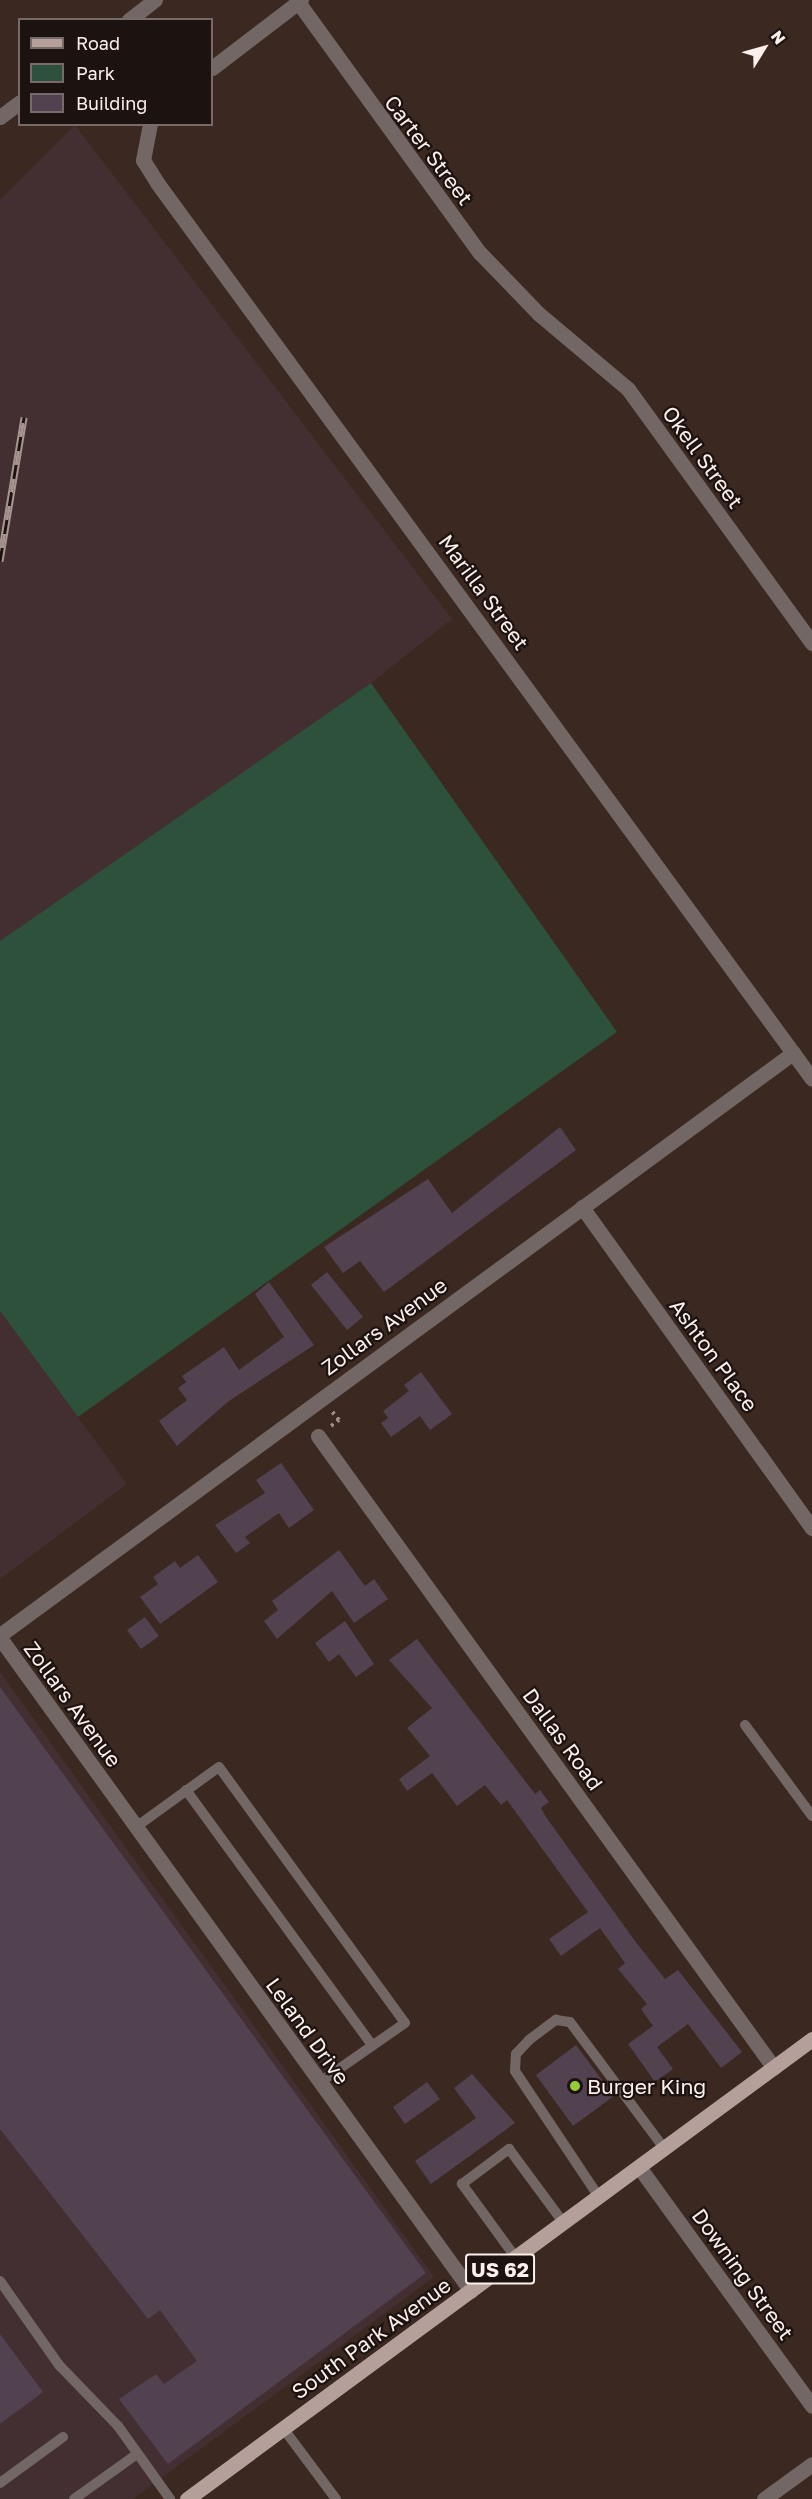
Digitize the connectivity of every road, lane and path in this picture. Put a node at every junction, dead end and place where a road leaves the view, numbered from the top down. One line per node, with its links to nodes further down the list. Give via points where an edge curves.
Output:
1 (155, 0): 3 (street)
2 (299, 1): 4 (street); 8 (street, Carter Street, via 480,253)
3 (132, 18)
4 (213, 67)
5 (18, 104): 6 (street)
6 (0, 117)
7 (150, 126): 10 (street, Marilla Street, via 143,160 158,184)
8 (539, 314): 9 (street, Okell Street, via 628,389)
9 (812, 643)
10 (793, 1053): 11 (street, Marilla Street); 12 (street, Zollars Avenue)
11 (812, 1079)
12 (582, 1207): 13 (street, Zollars Avenue); 15 (street, Ashton Place)
13 (322, 1397): 14 (path, via 339,1420); 16 (street, Zollars Avenue)
14 (318, 1436): 24 (street, Dallas Road)
15 (812, 1528)
16 (0, 1636): 19 (street, Zollars Avenue)
17 (745, 1725): 20 (lane)
18 (186, 1790): 21 (lane); 23 (lane); 23 (lane, via 219,1767 226,1776 405,2023)
19 (113, 1794): 21 (street, Leland Drive)
20 (812, 1816)
21 (136, 1827): 25 (street, Leland Drive)
22 (812, 2039): 24 (main road, South Park Avenue / US 62)
23 (372, 2045): 25 (lane)
24 (774, 2068): 26 (main road, South Park Avenue / US 62)
25 (320, 2082): 32 (street, Leland Drive)
26 (664, 2148): 27 (main road, South Park Avenue / US 62); 28 (lane, via 570,2022 556,2020 529,2040 516,2054 515,2071)
27 (639, 2167): 28 (main road, South Park Avenue / US 62); 33 (street, Downing Street)
28 (598, 2197): 29 (main road, South Park Avenue / US 62)
29 (563, 2222): 30 (main road, South Park Avenue / US 62); 30 (lane, via 509,2149 462,2184)
30 (516, 2258): 32 (main road, South Park Avenue / US 62)
31 (0, 2281): 36 (lane, via 60,2365)
32 (471, 2291): 34 (main road, South Park Avenue / US 62)
33 (812, 2406)
34 (284, 2428): 41 (main road, South Park Avenue / US 62); 42 (lane)
35 (63, 2437): 38 (lane)
36 (137, 2454): 39 (lane); 40 (lane)
37 (812, 2464): 43 (street)
38 (0, 2483)
39 (75, 2499)
40 (170, 2499)
41 (187, 2499)
42 (336, 2499)
43 (764, 2499)

